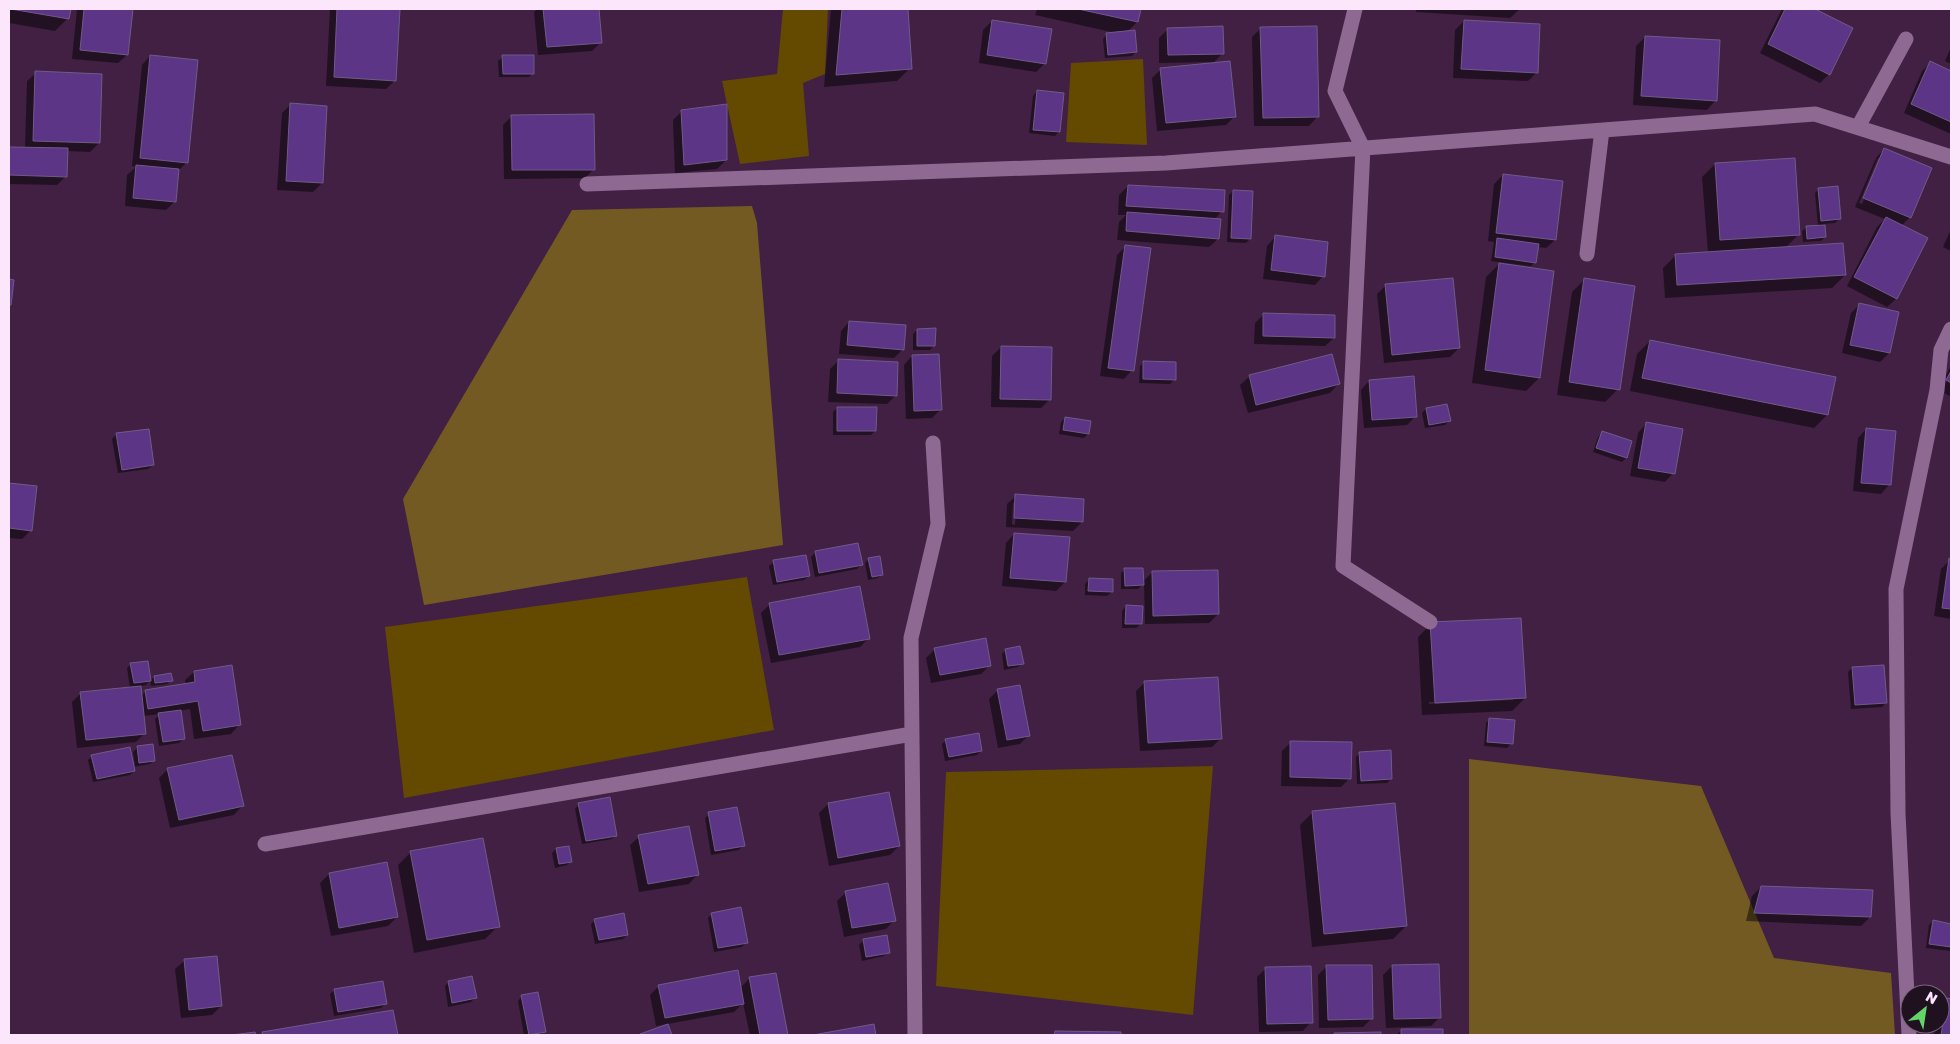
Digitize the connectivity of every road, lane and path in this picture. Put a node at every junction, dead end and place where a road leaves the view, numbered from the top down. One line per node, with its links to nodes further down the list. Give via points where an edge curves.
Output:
1 (1355, 9): 5 (street, via 1335,91)
2 (1906, 39): 3 (street)
3 (1858, 127): 4 (street, via 1815,114); 6 (street)
4 (1602, 130): 5 (street); 8 (street)
5 (1363, 148): 7 (street, via 1166,163); 11 (street, via 1343,566)
6 (1951, 157)
7 (586, 184)
8 (1587, 254)
9 (1951, 329): 15 (street, via 1941,350 1937,390 1896,589 1898,813)
10 (933, 443): 12 (street, via 938,524 911,638)
11 (1430, 622)
12 (912, 734): 13 (street); 14 (street)
13 (266, 844)
14 (916, 1035)
15 (1909, 1035)

